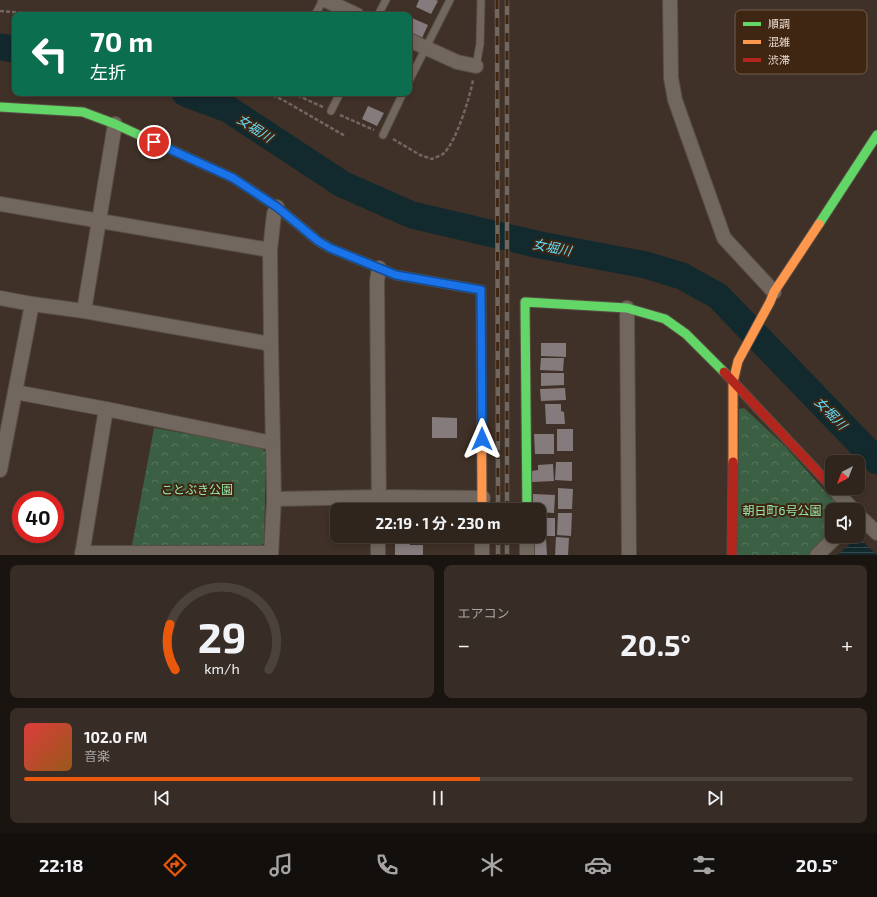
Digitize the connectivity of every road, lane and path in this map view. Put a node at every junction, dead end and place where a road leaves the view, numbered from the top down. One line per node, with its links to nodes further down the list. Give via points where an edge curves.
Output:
1 (324, 0): 8 (lane); 9 (street)
2 (386, 0): 10 (lane)
3 (450, 0): 12 (lane)
4 (481, 0): 13 (lane, via 480,44)
5 (670, 0): 29 (street, via 671,78 675,100 724,238)
6 (0, 11): 7 (path)
7 (13, 12)
8 (317, 12)
9 (350, 12)
10 (380, 12)
11 (412, 41): 12 (street)
12 (425, 47): 13 (street, via 457,62); 14 (lane)
13 (476, 66)
14 (412, 75)
15 (275, 96): 23 (path)
16 (338, 96): 19 (lane)
17 (402, 96): 21 (lane)
18 (0, 107): 20 (street, via 83,112)
19 (331, 111)
20 (115, 124): 25 (street, via 233,178); 26 (street)
21 (383, 135)
22 (877, 135): 29 (street)
23 (345, 136)
24 (0, 204): 26 (street)
25 (277, 207): 27 (street); 28 (street, via 318,241)
26 (99, 221): 27 (street); 33 (street)
27 (270, 250): 34 (street)
28 (379, 268): 43 (street); 44 (street, via 396,275 481,290)
29 (772, 297): 35 (street, via 738,361)
30 (0, 298): 31 (street)
31 (32, 304): 33 (street); 36 (street)
32 (627, 308): 35 (street, via 665,319 686,334); 45 (street, via 525,302); 59 (street)
33 (84, 311): 34 (street)
34 (271, 344): 38 (street)
35 (734, 382): 40 (street); 60 (street)
36 (15, 392): 37 (street); 39 (street)
37 (106, 409): 38 (street); 53 (street)
38 (272, 443): 42 (street)
39 (0, 470)
40 (825, 480)
41 (839, 495): 46 (street)
42 (274, 499): 43 (street); 55 (street)
43 (379, 503)
44 (482, 503)
45 (526, 503)
46 (847, 503)
47 (865, 522): 48 (street)
48 (877, 533)
49 (378, 543): 56 (street)
50 (482, 543): 57 (street)
51 (527, 543): 58 (street)
52 (830, 543): 61 (street)
53 (82, 554): 54 (street)
54 (177, 554): 55 (street)
55 (271, 554)
56 (378, 555)
57 (482, 555)
58 (527, 555)
59 (628, 555)
60 (732, 555)
61 (817, 555)

